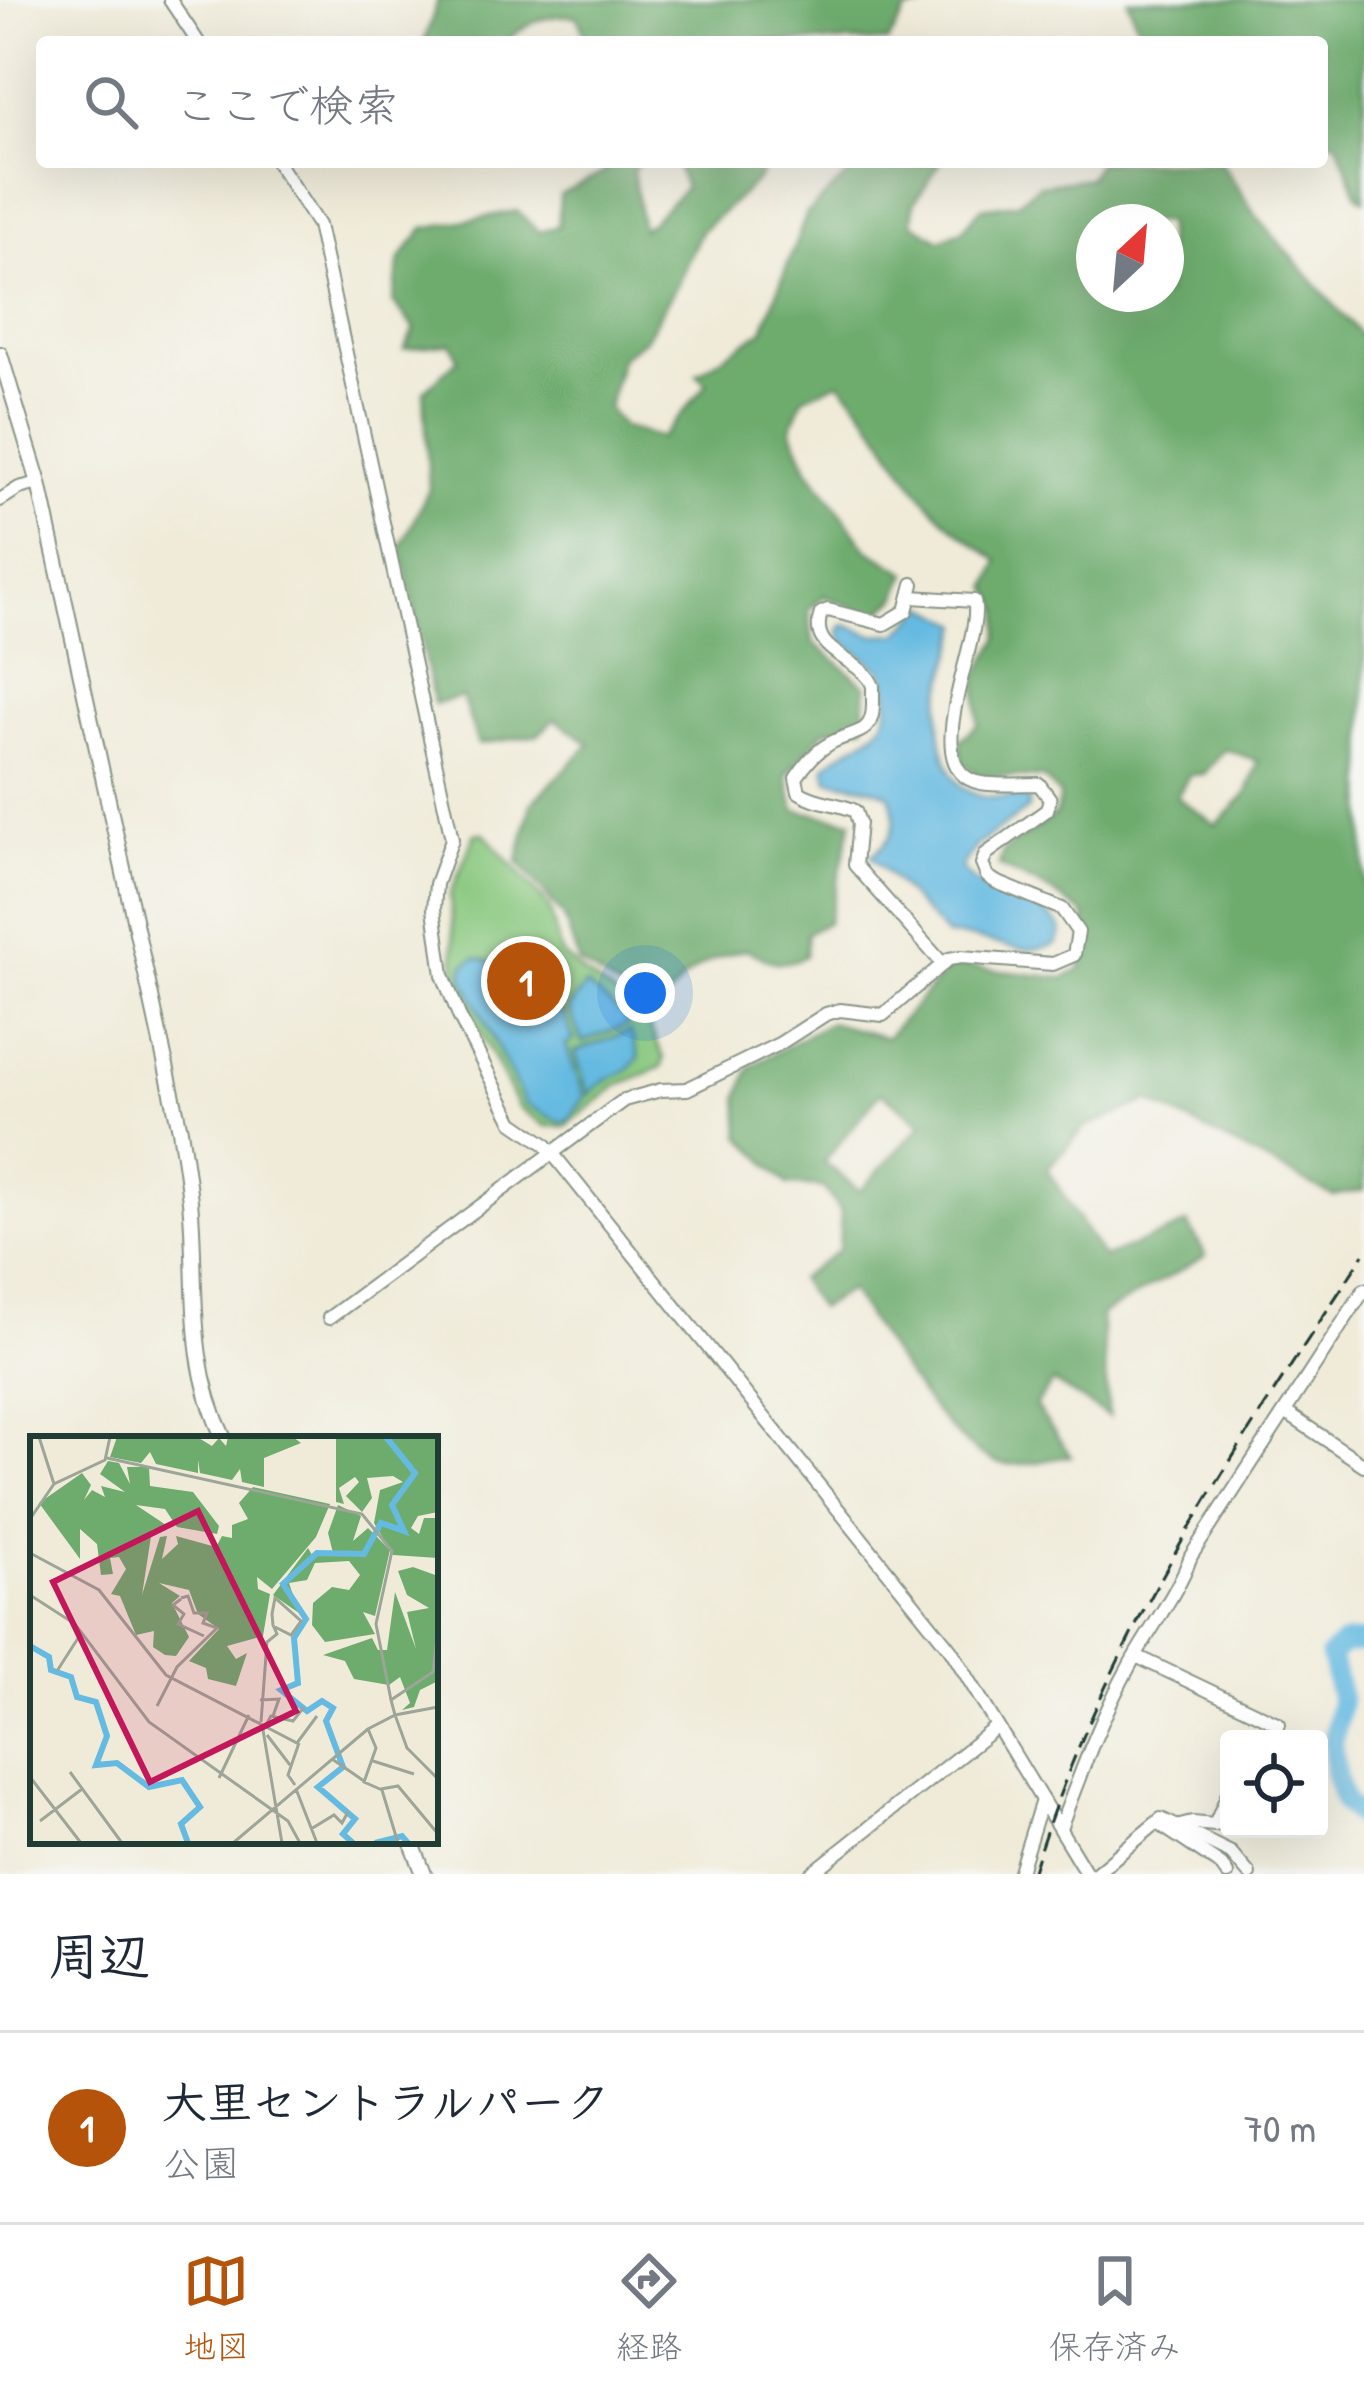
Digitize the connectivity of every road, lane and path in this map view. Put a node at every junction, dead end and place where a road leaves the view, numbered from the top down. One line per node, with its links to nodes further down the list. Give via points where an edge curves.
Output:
1 (170, 0): 2 (street)
2 (194, 36)
3 (281, 168): 8 (street, via 318,225 452,839 435,896 443,975 513,1122)
4 (0, 354): 5 (street)
5 (39, 483): 6 (street); 12 (street, via 180,1130 196,1354)
6 (0, 500)
7 (943, 964): 7 (street, via 961,957 1053,964 1074,955 1078,932 1062,909 987,876 986,854 1034,822 1050,799 1039,784 979,783 958,768 956,689 977,610 974,601 913,591 906,611 884,624 821,614 819,633 829,647 872,685 873,721 829,743 796,778 811,800 856,812 855,865); 8 (street, via 883,1016 826,1014 686,1089 624,1100)
8 (554, 1155): 10 (street); 15 (street, via 951,1650)
9 (1364, 1290): 11 (street)
10 (329, 1318)
11 (1285, 1412): 13 (street); 14 (street)
12 (223, 1436)
13 (1364, 1465)
14 (1136, 1656): 16 (street, via 1279,1724); 21 (street)
15 (996, 1727): 17 (street); 24 (street)
16 (1277, 1730)
17 (1042, 1800): 21 (street); 25 (street)
18 (1220, 1813): 20 (street, via 1215,1825)
19 (1157, 1822): 20 (street); 26 (street); 27 (street)
20 (1176, 1827): 28 (street, via 1231,1853)
21 (1060, 1828): 26 (street)
22 (412, 1844): 23 (street)
23 (424, 1874)
24 (812, 1874)
25 (1019, 1874)
26 (1091, 1874)
27 (1227, 1874)
28 (1249, 1874)

